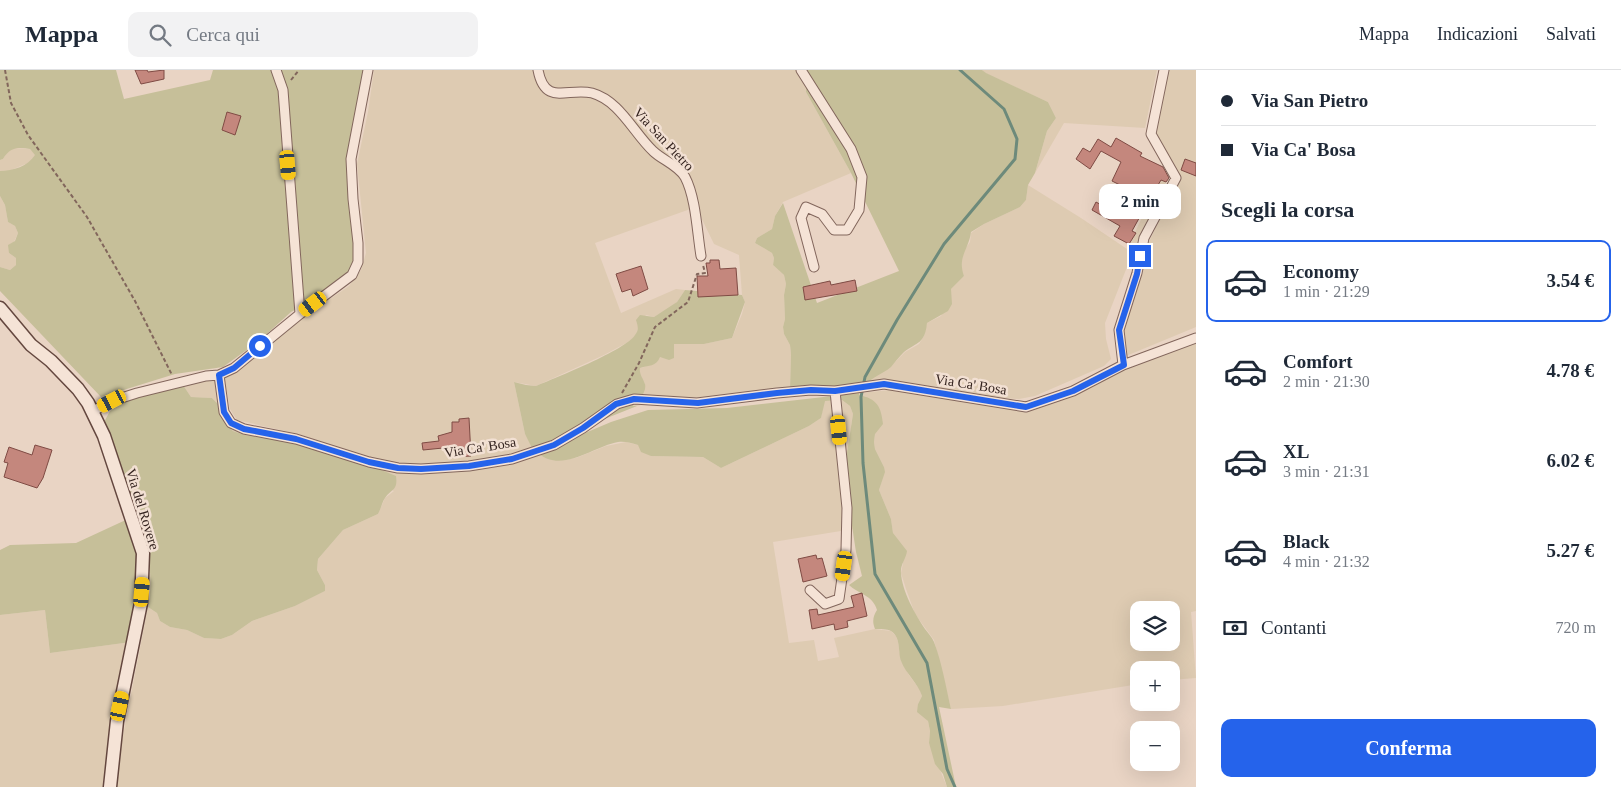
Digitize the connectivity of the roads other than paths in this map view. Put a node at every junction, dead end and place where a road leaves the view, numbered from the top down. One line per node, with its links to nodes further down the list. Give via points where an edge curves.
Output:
1 (276, 70): 9 (street, via 283,90)
2 (368, 70): 9 (street, via 351,159 358,262 352,275)
3 (538, 70): 6 (street, Via San Pietro, via 545,89 555,93 593,94 605,100 619,111 652,151 684,177 693,203)
4 (800, 70): 7 (street, via 851,149 862,177 859,210 847,230 834,230 822,214 806,207 801,218)
5 (1164, 70): 11 (street, via 1151,134 1176,178 1144,238 1137,274 1119,330)
6 (701, 256)
7 (814, 267)
8 (0, 308): 14 (street, Via del Rovere, via 31,345 78,389)
9 (300, 314): 12 (street, via 234,368)
10 (1196, 338): 11 (street, Via Ca' Bosa)
11 (1124, 365): 13 (street, Via Ca' Bosa, via 1073,391 1026,407 884,384)
12 (219, 375): 13 (street, Via Ca' Bosa, via 224,412 231,423 369,462 421,469 512,459 554,445 616,404 634,399 698,403 786,392); 14 (street, via 112,401)
13 (835, 391): 15 (street, via 847,508 846,550 839,599 825,604)
14 (93, 411): 16 (street, Via del Rovere, via 143,553 141,603 117,721)
15 (810, 590)
16 (110, 787)

